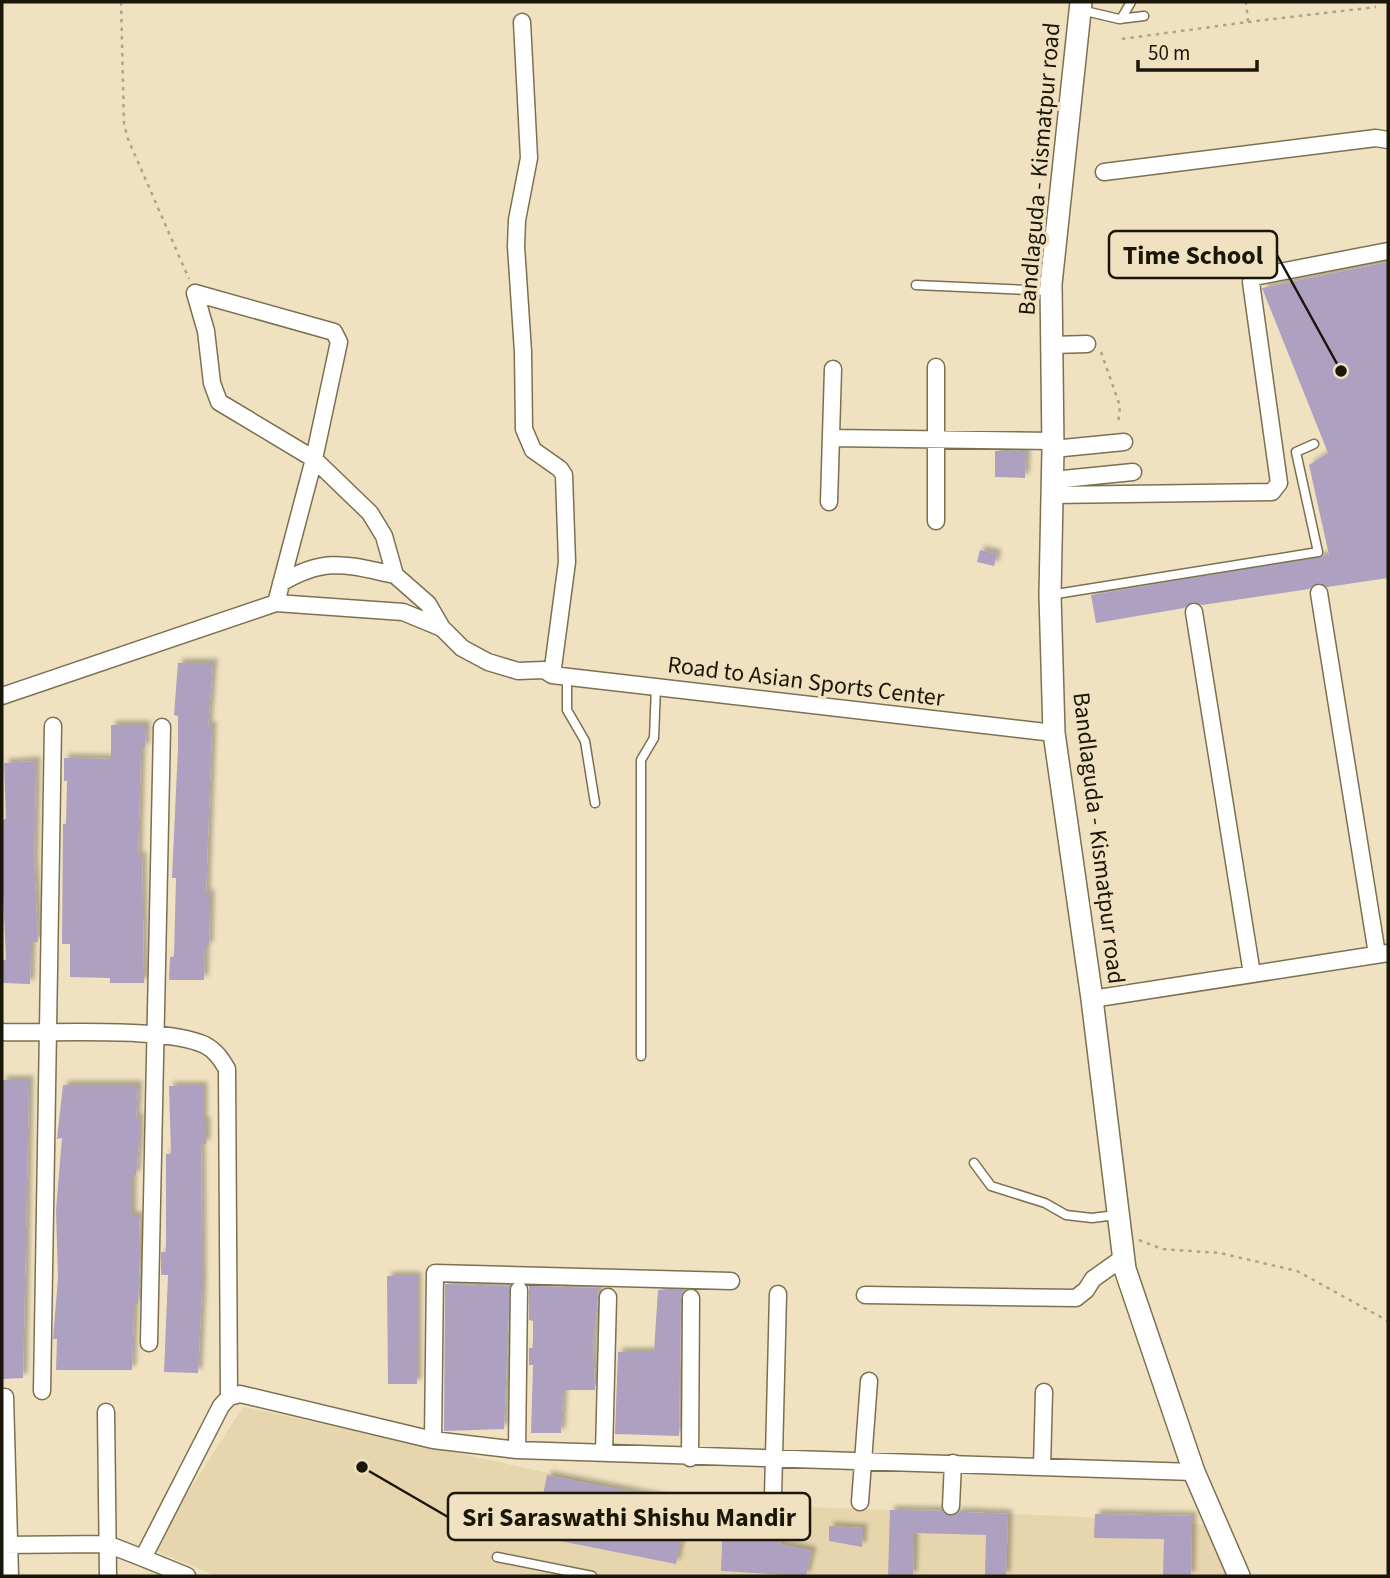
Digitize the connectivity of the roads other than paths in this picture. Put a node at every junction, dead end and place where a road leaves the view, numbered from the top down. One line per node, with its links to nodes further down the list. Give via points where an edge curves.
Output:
1 (1131, 2): 4 (lane)
2 (1080, 6): 4 (lane); 11 (street, Bandlaguda - Kismatpur road)
3 (1144, 16): 4 (lane)
4 (1121, 19)
5 (522, 22): 33 (street, via 528,158 516,246 524,429 533,450 564,475 566,562)
6 (1388, 141): 7 (street, via 1376,138)
7 (1104, 172)
8 (1037, 233): 11 (lane)
9 (1388, 251): 23 (street, via 1254,277 1251,282 1279,483 1272,492)
10 (916, 285): 11 (lane)
11 (1043, 290): 13 (street, Bandlaguda - Kismatpur road)
12 (1087, 344): 13 (street)
13 (1052, 345): 20 (street, Bandlaguda - Kismatpur road)
14 (936, 368): 18 (street)
15 (833, 369): 17 (street)
16 (1120, 435): 20 (street)
17 (832, 438): 18 (street); 24 (street)
18 (937, 439): 20 (street); 25 (street)
19 (1314, 444): 29 (lane, via 1296,452 1318,552)
20 (1053, 445): 23 (street, Bandlaguda - Kismatpur road)
21 (314, 459): 21 (street, via 337,336 195,293 219,402); 26 (street, via 370,513 384,536); 27 (street)
22 (1133, 472): 23 (street)
23 (1053, 487): 29 (street, Bandlaguda - Kismatpur road)
24 (829, 502)
25 (936, 521)
26 (395, 575): 27 (street, via 330,564 305,569); 32 (street, via 428,604)
27 (281, 583): 30 (street)
28 (1319, 593): 40 (street)
29 (1050, 595): 38 (street, Bandlaguda - Kismatpur road)
30 (276, 603): 32 (street, via 403,612); 35 (street)
31 (1194, 612): 41 (street)
32 (442, 628): 33 (street, Road to Asian Sports Center, via 462,648 488,662)
33 (559, 676): 34 (street, Road to Asian Sports Center); 39 (lane, via 567,710 585,741)
34 (656, 687): 38 (street, Road to Asian Sports Center); 46 (lane, via 654,738 641,760)
35 (2, 696)
36 (53, 726): 44 (street)
37 (162, 727): 45 (street)
38 (1054, 733): 42 (street, Bandlaguda - Kismatpur road)
39 (595, 803)
40 (1383, 953): 41 (street)
41 (1252, 974): 42 (street)
42 (1092, 999): 48 (street, Bandlaguda - Kismatpur road)
43 (2, 1032): 44 (street)
44 (48, 1034): 45 (street); 58 (street)
45 (155, 1035): 56 (street); 61 (street, via 206,1046 227,1069)
46 (641, 1056)
47 (974, 1163): 48 (lane, via 991,1186 1035,1199 1066,1215)
48 (1120, 1224): 49 (street, Bandlaguda - Kismatpur road)
49 (1124, 1258): 53 (street, via 1093,1279 1076,1298); 71 (street, Bandlaguda - Kismatpur road)
50 (731, 1281): 63 (street, via 435,1273)
51 (519, 1290): 64 (street)
52 (778, 1294): 66 (street)
53 (865, 1295)
54 (608, 1297): 65 (street)
55 (691, 1298): 67 (street)
56 (149, 1343)
57 (870, 1381): 68 (street)
58 (43, 1391)
59 (1044, 1392): 70 (street)
60 (5, 1397): 76 (street)
61 (229, 1397): 63 (street, via 240,1394); 78 (street, via 220,1406)
62 (106, 1412): 75 (street)
63 (433, 1440): 64 (street)
64 (517, 1450): 65 (street)
65 (604, 1454): 67 (street)
66 (776, 1457): 67 (street); 68 (street); 72 (street)
67 (690, 1458)
68 (864, 1460): 69 (street); 73 (street)
69 (953, 1463): 70 (street); 74 (street)
70 (1042, 1467): 71 (street)
71 (1194, 1472): 83 (street, Bandlaguda - Kismatpur road)
72 (774, 1497)
73 (860, 1502)
74 (951, 1506)
75 (107, 1544): 76 (street); 78 (street); 80 (street)
76 (6, 1545): 79 (street)
77 (497, 1557): 82 (lane)
78 (143, 1558): 81 (street)
79 (10, 1576)
80 (108, 1576)
81 (187, 1576)
82 (592, 1576)
83 (1239, 1576)

